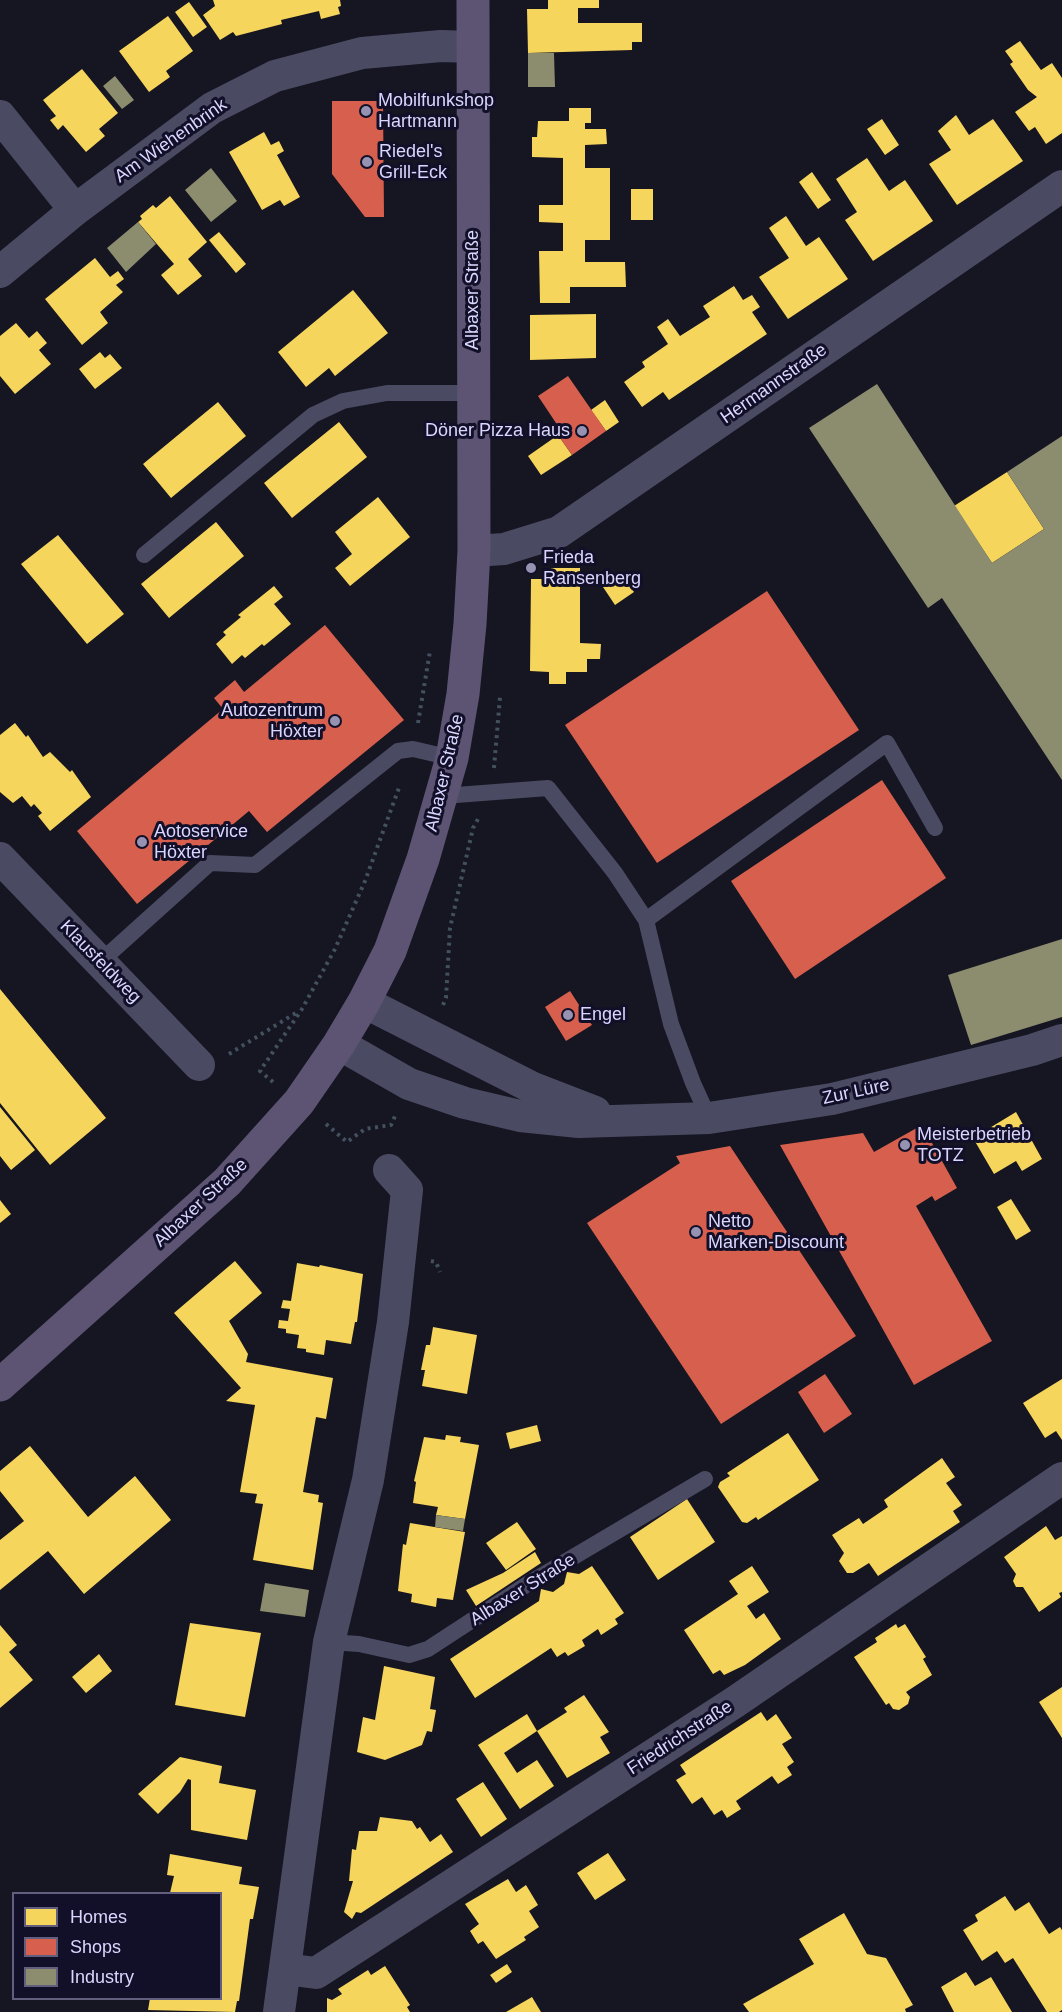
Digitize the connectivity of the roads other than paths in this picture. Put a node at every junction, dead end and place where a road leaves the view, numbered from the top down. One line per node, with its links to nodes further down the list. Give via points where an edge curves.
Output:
1 (473, 0): 2 (main road, Albaxer Straße)
2 (473, 47): 5 (street, Am Wiehenbrink, via 362,53 275,76 212,108); 7 (main road, Albaxer Straße)
3 (0, 116): 5 (street)
4 (1062, 186): 8 (street, Hermannstraße, via 559,532 504,549)
5 (75, 210): 6 (street, Am Wiehenbrink)
6 (0, 272)
7 (474, 393): 8 (main road, Albaxer Straße); 9 (lane, via 387,393 343,401 313,415)
8 (474, 551): 10 (main road, Albaxer Straße, via 463,694)
9 (144, 555)
10 (452, 758): 11 (main road, Albaxer Straße); 15 (lane, via 413,749 398,752 255,865 210,863)
11 (443, 796): 14 (lane, via 548,788 615,873); 16 (main road, Albaxer Straße, via 405,913)
12 (935, 828): 14 (lane, via 886,743)
13 (0, 858): 15 (street, Klausfeldweg)
14 (646, 920): 20 (lane, via 670,1023)
15 (100, 962): 19 (street, Klausfeldweg)
16 (364, 1002): 18 (main road, Albaxer Straße); 21 (street, Zur Lüre, via 584,1110)
17 (1062, 1040): 20 (street, Zur Lüre, via 832,1099)
18 (339, 1044): 21 (street, Zur Lüre, via 409,1084 476,1106 567,1121); 23 (main road, Albaxer Straße, via 298,1102 227,1182)
19 (199, 1065)
20 (709, 1118): 21 (street, Zur Lüre)
21 (646, 1122)
22 (389, 1170): 26 (street, via 407,1190 393,1322 368,1480)
23 (0, 1385)
24 (1062, 1478): 27 (street, Friedrichstraße, via 735,1702 316,1973)
25 (705, 1479): 26 (lane, Albaxer Straße, via 526,1585 428,1649 409,1655)
26 (329, 1642): 27 (street)
27 (286, 1969): 28 (street)
28 (279, 2012)

